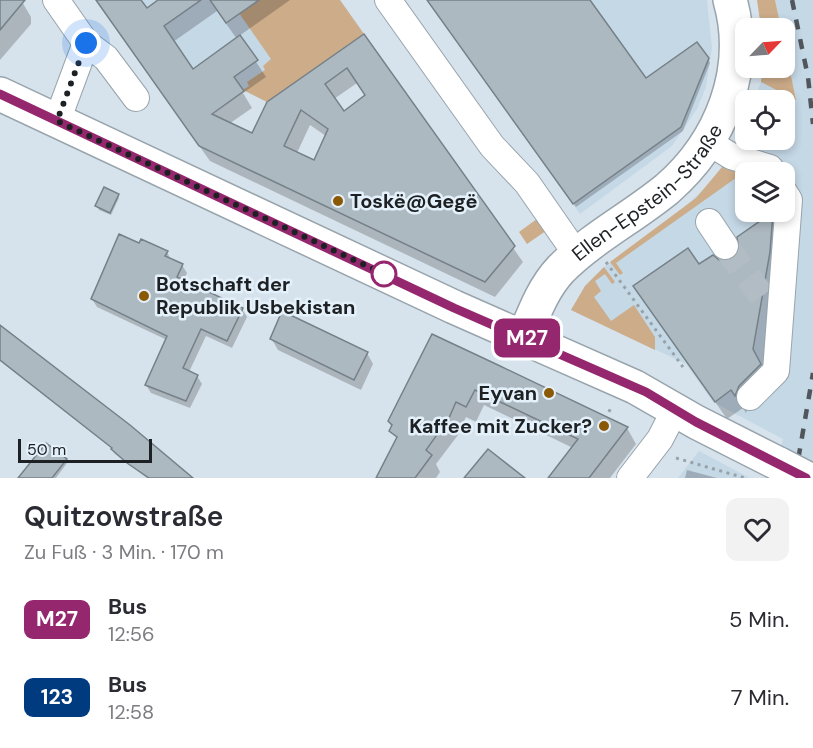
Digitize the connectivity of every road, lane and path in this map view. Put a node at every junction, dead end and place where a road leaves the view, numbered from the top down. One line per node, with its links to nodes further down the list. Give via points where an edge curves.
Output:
1 (56, 0): 4 (street)
2 (388, 0): 13 (street, via 492,146)
3 (730, 0): 8 (main road, Ellen-Epstein-Straße, via 736,37 732,89)
4 (86, 43): 6 (street, via 106,58); 7 (street)
5 (0, 94): 7 (main road)
6 (136, 98)
7 (57, 121): 14 (main road)
8 (708, 142): 9 (street); 13 (main road, Ellen-Epstein-Straße, via 690,167)
9 (750, 162)
10 (709, 222): 12 (street)
11 (785, 222): 16 (street, via 772,300 776,371)
12 (725, 246)
13 (592, 258): 14 (main road, Ellen-Epstein-Straße, via 546,289); 15 (path)
14 (524, 337): 18 (main road, via 646,392)
15 (683, 367)
16 (750, 397)
17 (611, 407): 19 (path)
18 (675, 410): 21 (main road); 22 (street, via 660,439)
19 (609, 412)
20 (676, 458): 23 (path)
21 (793, 471)
22 (630, 478)
23 (745, 478)

